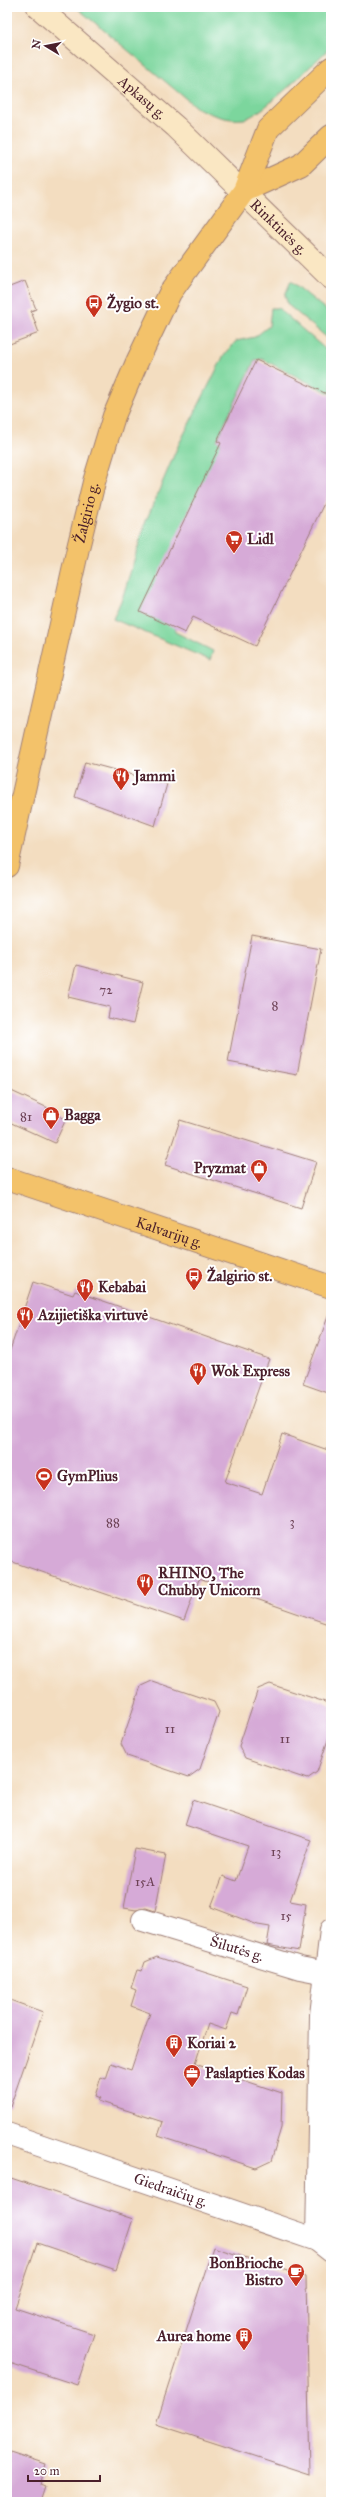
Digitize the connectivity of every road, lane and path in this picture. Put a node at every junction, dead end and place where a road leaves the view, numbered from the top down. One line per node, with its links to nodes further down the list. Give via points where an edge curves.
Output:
1 (38, 7): 4 (main road, Apkasų g., via 176,127)
2 (331, 68): 4 (main road, via 268,130)
3 (331, 136): 4 (main road, via 300,165)
4 (244, 191): 5 (main road, Rinktinės g., via 297,248); 6 (main road, Žalgirio g., via 170,293 114,416 78,548)
5 (331, 278)
6 (7, 866)
7 (7, 1178): 8 (main road, Kalvarijų g.)
8 (331, 1287)
9 (143, 1920): 11 (street, Šilutės g., via 300,1968)
10 (331, 1930): 11 (street)
11 (328, 1974): 13 (street, via 321,2015)
12 (7, 2134): 13 (street, Giedraičių g.)
13 (327, 2252)

